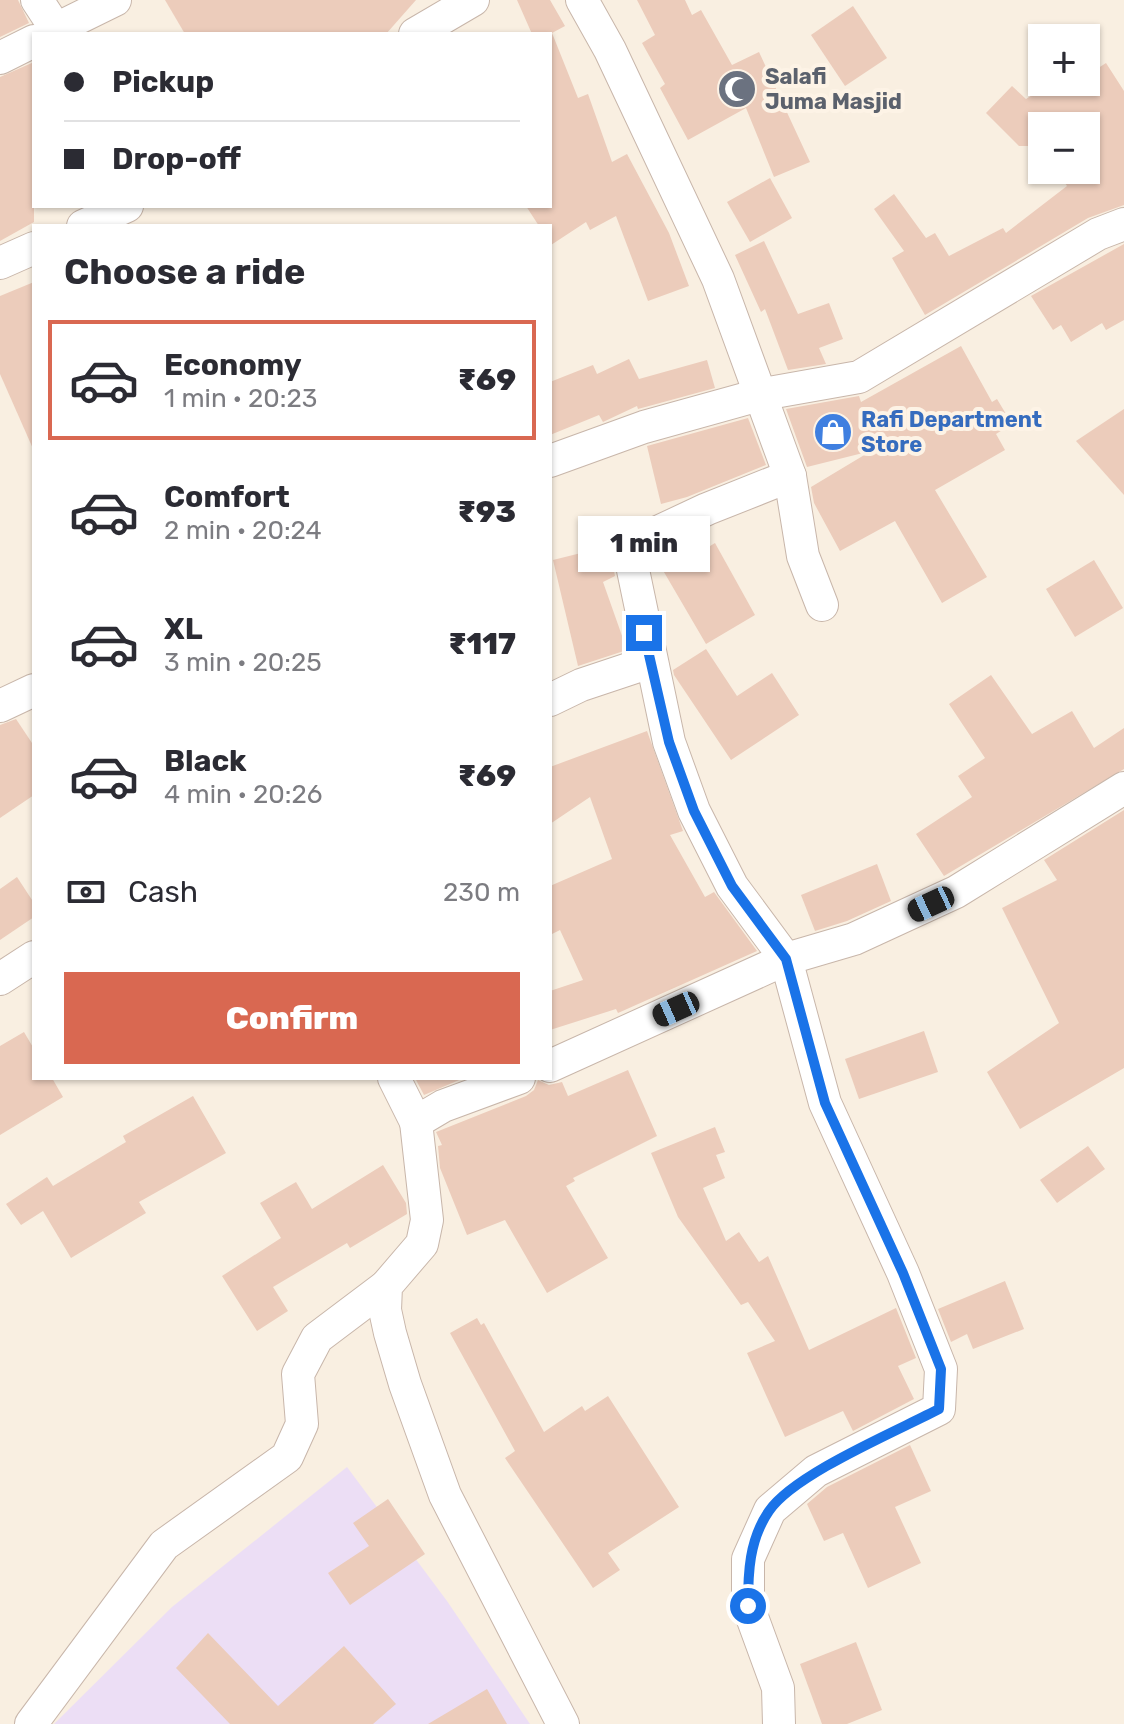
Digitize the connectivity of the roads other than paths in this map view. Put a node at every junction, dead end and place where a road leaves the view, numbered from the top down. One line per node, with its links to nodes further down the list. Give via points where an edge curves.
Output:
1 (37, 0): 5 (street)
2 (115, 0): 6 (street)
3 (473, 0): 7 (street)
4 (582, 0): 15 (street, via 718,279)
5 (45, 32)
6 (52, 32)
7 (418, 32)
8 (32, 42): 9 (street)
9 (0, 58)
10 (123, 208): 11 (street)
11 (87, 224)
12 (1124, 224): 15 (street, via 1098,234 859,377)
13 (32, 249): 14 (street)
14 (0, 263)
15 (763, 394): 16 (street, via 644,427); 17 (street)
16 (552, 460)
17 (790, 476): 18 (street, via 803,556); 19 (street, via 628,546)
18 (822, 605)
19 (650, 662): 21 (street); 25 (street, via 669,742 694,811 732,886)
20 (32, 691): 22 (street)
21 (552, 699)
22 (0, 706)
23 (1124, 788): 25 (street, via 956,892 854,939)
24 (32, 958): 26 (street)
25 (786, 959): 27 (street); 34 (street, via 825,1103 941,1369 939,1409 816,1471 770,1510 748,1559 748,1606 778,1688)
26 (0, 979)
27 (552, 1065)
28 (395, 1080): 30 (street)
29 (514, 1080): 30 (street, via 443,1106)
30 (416, 1122): 31 (street, via 427,1220 422,1244)
31 (386, 1286): 32 (street, via 317,1338 298,1374 302,1424 287,1457 164,1545); 33 (street, via 390,1333 432,1464)
32 (31, 1724)
33 (563, 1724)
34 (779, 1724)

